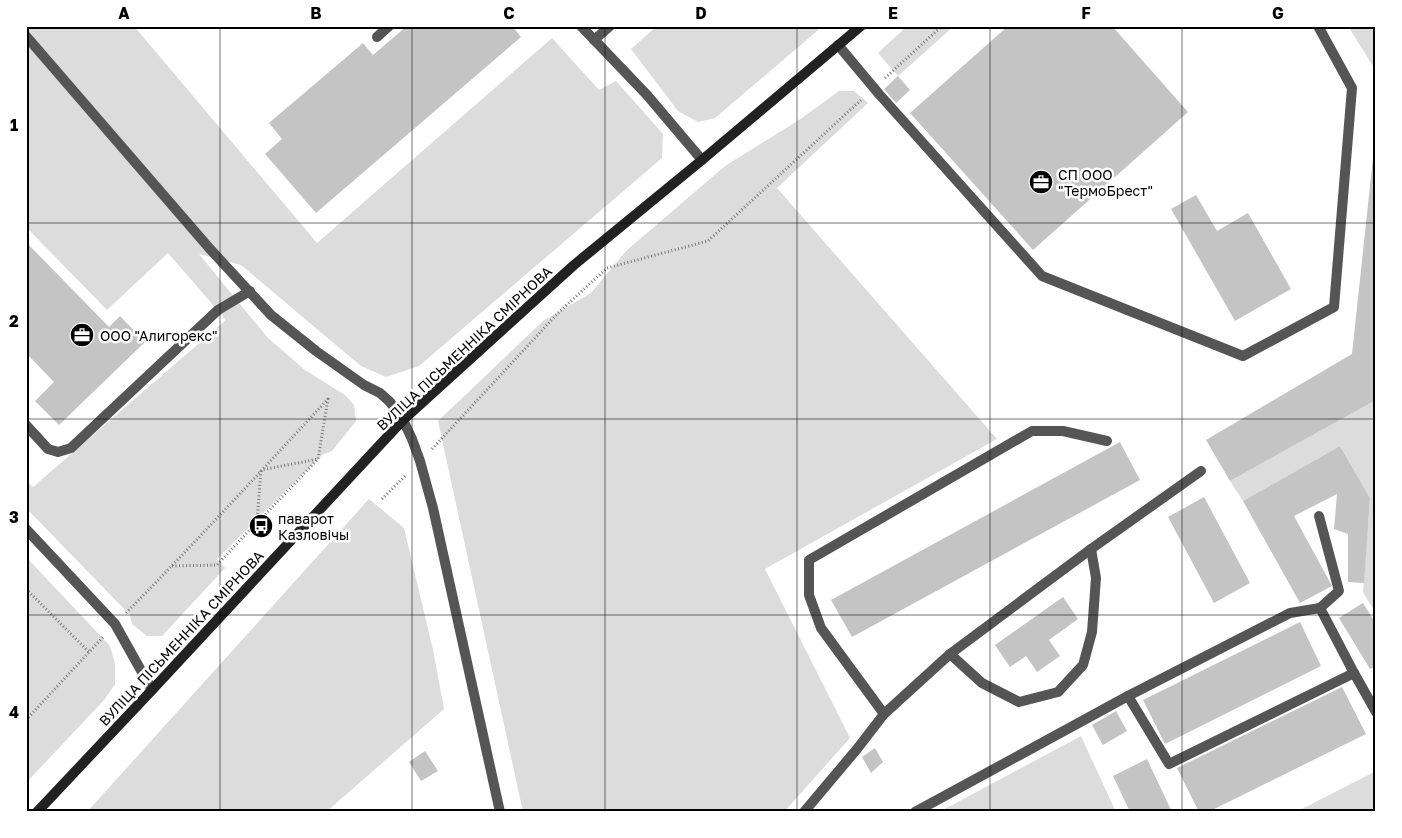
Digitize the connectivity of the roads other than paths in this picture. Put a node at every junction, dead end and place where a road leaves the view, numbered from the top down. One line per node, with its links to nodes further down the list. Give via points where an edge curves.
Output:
1 (389, 26): 7 (street)
2 (581, 26): 8 (street)
3 (610, 26): 8 (street)
4 (861, 26): 9 (main road, ВУЛІЦА ПІСЬМЕННІКА СМІРНОВА)
5 (1318, 26): 9 (street, via 1352,88 1334,307 1243,356 1042,276)
6 (26, 36): 11 (street)
7 (377, 37)
8 (594, 40): 10 (street, via 647,95)
9 (838, 45): 10 (main road, ВУЛІЦА ПІСЬМЕННІКА СМІРНОВА)
10 (702, 160): 12 (main road, ВУЛІЦА ПІСЬМЕННІКА СМІРНОВА, via 574,265)
11 (250, 291): 12 (street, via 271,314 316,351 380,393); 13 (street, via 218,310 71,448 58,452 48,449)
12 (403, 420): 22 (main road, ВУЛІЦА ПІСЬМЕННІКА СМІРНОВА); 27 (street, via 420,461 433,508)
13 (26, 425)
14 (1107, 441): 25 (street, via 1063,432 1032,431 810,560 809,595 821,628)
15 (1201, 471): 18 (street)
16 (1319, 516): 19 (street, via 1339,591)
17 (26, 529): 22 (street, via 115,624)
18 (1091, 550): 20 (street); 20 (street, via 1096,578 1092,632 1083,665 1058,692 1019,702 982,683)
19 (1320, 608): 21 (street); 23 (street, via 1290,613)
20 (950, 654): 25 (street)
21 (1354, 673): 23 (street, via 1169,764); 24 (street)
22 (152, 690): 26 (main road, ВУЛІЦА ПІСЬМЕННІКА СМІРНОВА)
23 (1128, 696): 29 (street)
24 (1376, 712)
25 (884, 714): 28 (street)
26 (37, 812)
27 (500, 812)
28 (804, 812)
29 (915, 812)

